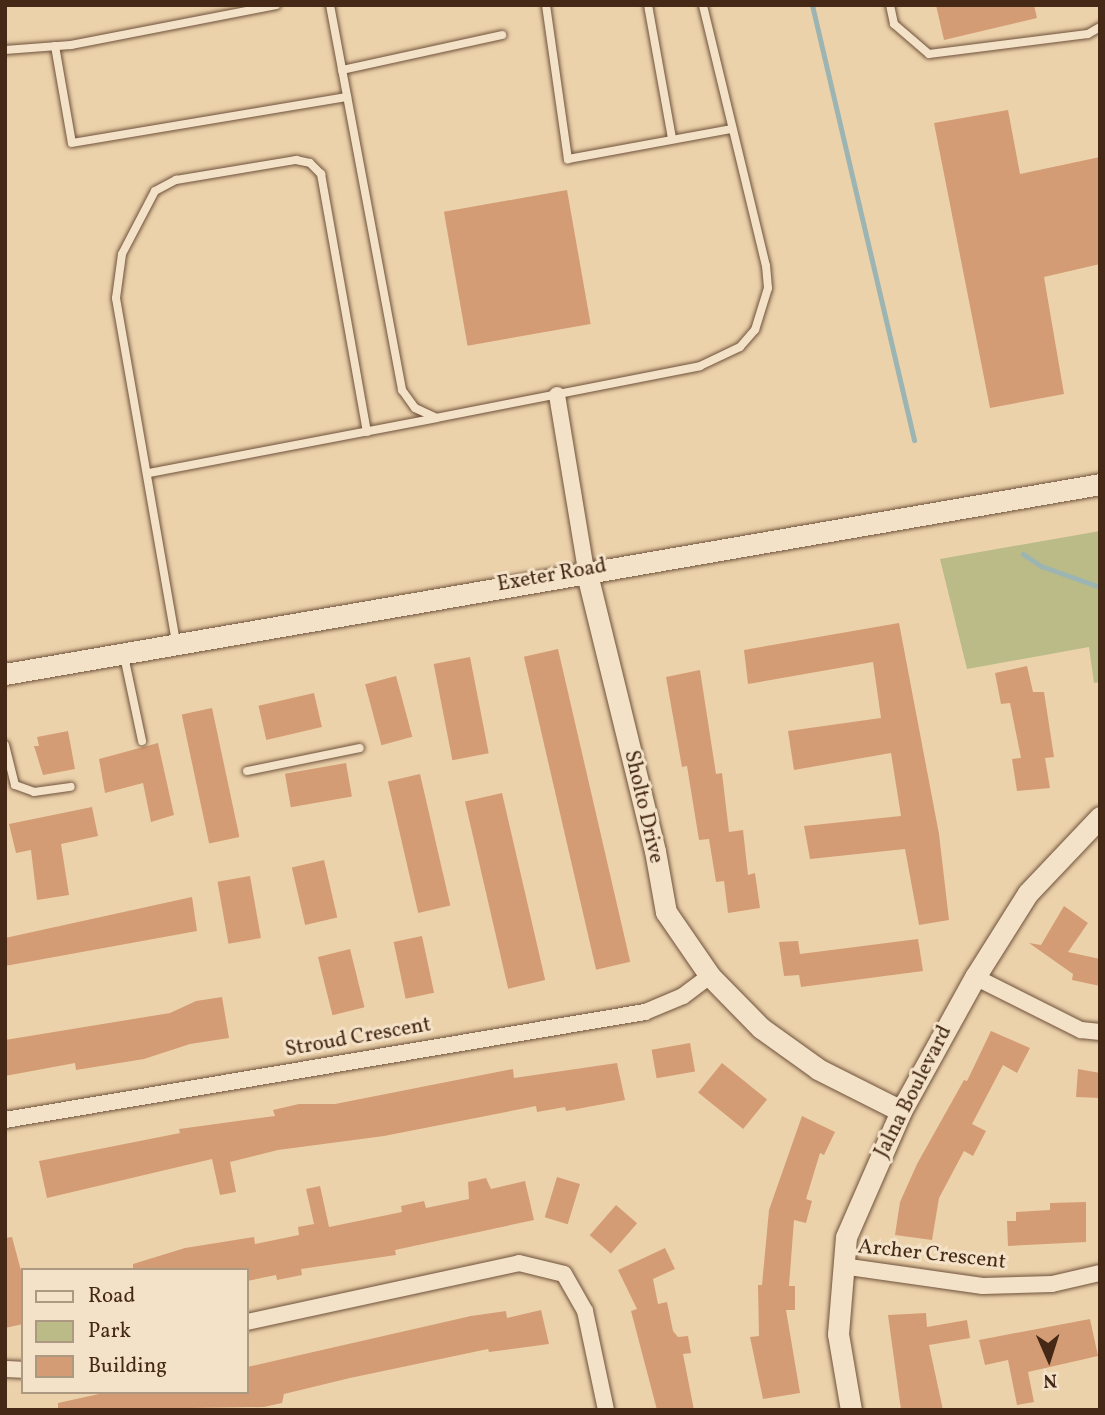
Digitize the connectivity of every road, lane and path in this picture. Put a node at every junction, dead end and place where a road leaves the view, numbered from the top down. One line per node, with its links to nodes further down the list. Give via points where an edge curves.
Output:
1 (276, 5): 9 (lane)
2 (330, 5): 11 (lane)
3 (546, 5): 14 (lane, via 568,159)
4 (648, 5): 14 (lane)
5 (703, 5): 13 (lane)
6 (890, 5): 7 (lane, via 894,24 929,54 1088,34)
7 (1100, 27)
8 (502, 35): 11 (lane)
9 (55, 46): 10 (lane); 12 (lane, via 72,143)
10 (5, 50)
11 (342, 71): 12 (lane)
12 (347, 97): 16 (lane, via 402,390 415,408)
13 (732, 130): 14 (lane); 15 (lane, via 767,277 765,310 755,330 722,359)
14 (671, 139)
15 (557, 395): 16 (lane); 20 (street, Sholto Drive)
16 (436, 418): 17 (lane)
17 (367, 432): 18 (lane); 18 (lane, via 321,174 310,163 296,160 176,180 155,191 137,219 116,278)
18 (149, 473): 21 (lane)
19 (1100, 484): 20 (street, Exeter Road)
20 (586, 570): 21 (street, Exeter Road); 30 (street, Sholto Drive, via 666,912)
21 (176, 642): 22 (street, Exeter Road)
22 (123, 653): 23 (street, Exeter Road); 24 (lane)
23 (5, 674)
24 (142, 741)
25 (5, 745): 28 (lane, via 15,785 34,792)
26 (360, 748): 27 (lane)
27 (247, 771)
28 (71, 787)
29 (1100, 817): 31 (street, Jalna Boulevard, via 1028,893)
30 (710, 976): 33 (street, Sholto Drive, via 761,1028 818,1069); 34 (street, Stroud Crescent, via 682,996 645,1012)
31 (975, 977): 32 (street, via 1082,1030); 33 (street, Jalna Boulevard)
32 (1100, 1032)
33 (901, 1111): 35 (street, Jalna Boulevard, via 846,1237)
34 (5, 1120)
35 (842, 1266): 36 (street, Archer Crescent, via 983,1286 1052,1284); 39 (street, Jalna Boulevard, via 838,1334)
36 (1100, 1273)
37 (248, 1322): 38 (street, via 519,1264 564,1274 585,1311)
38 (606, 1410)
39 (851, 1410)

